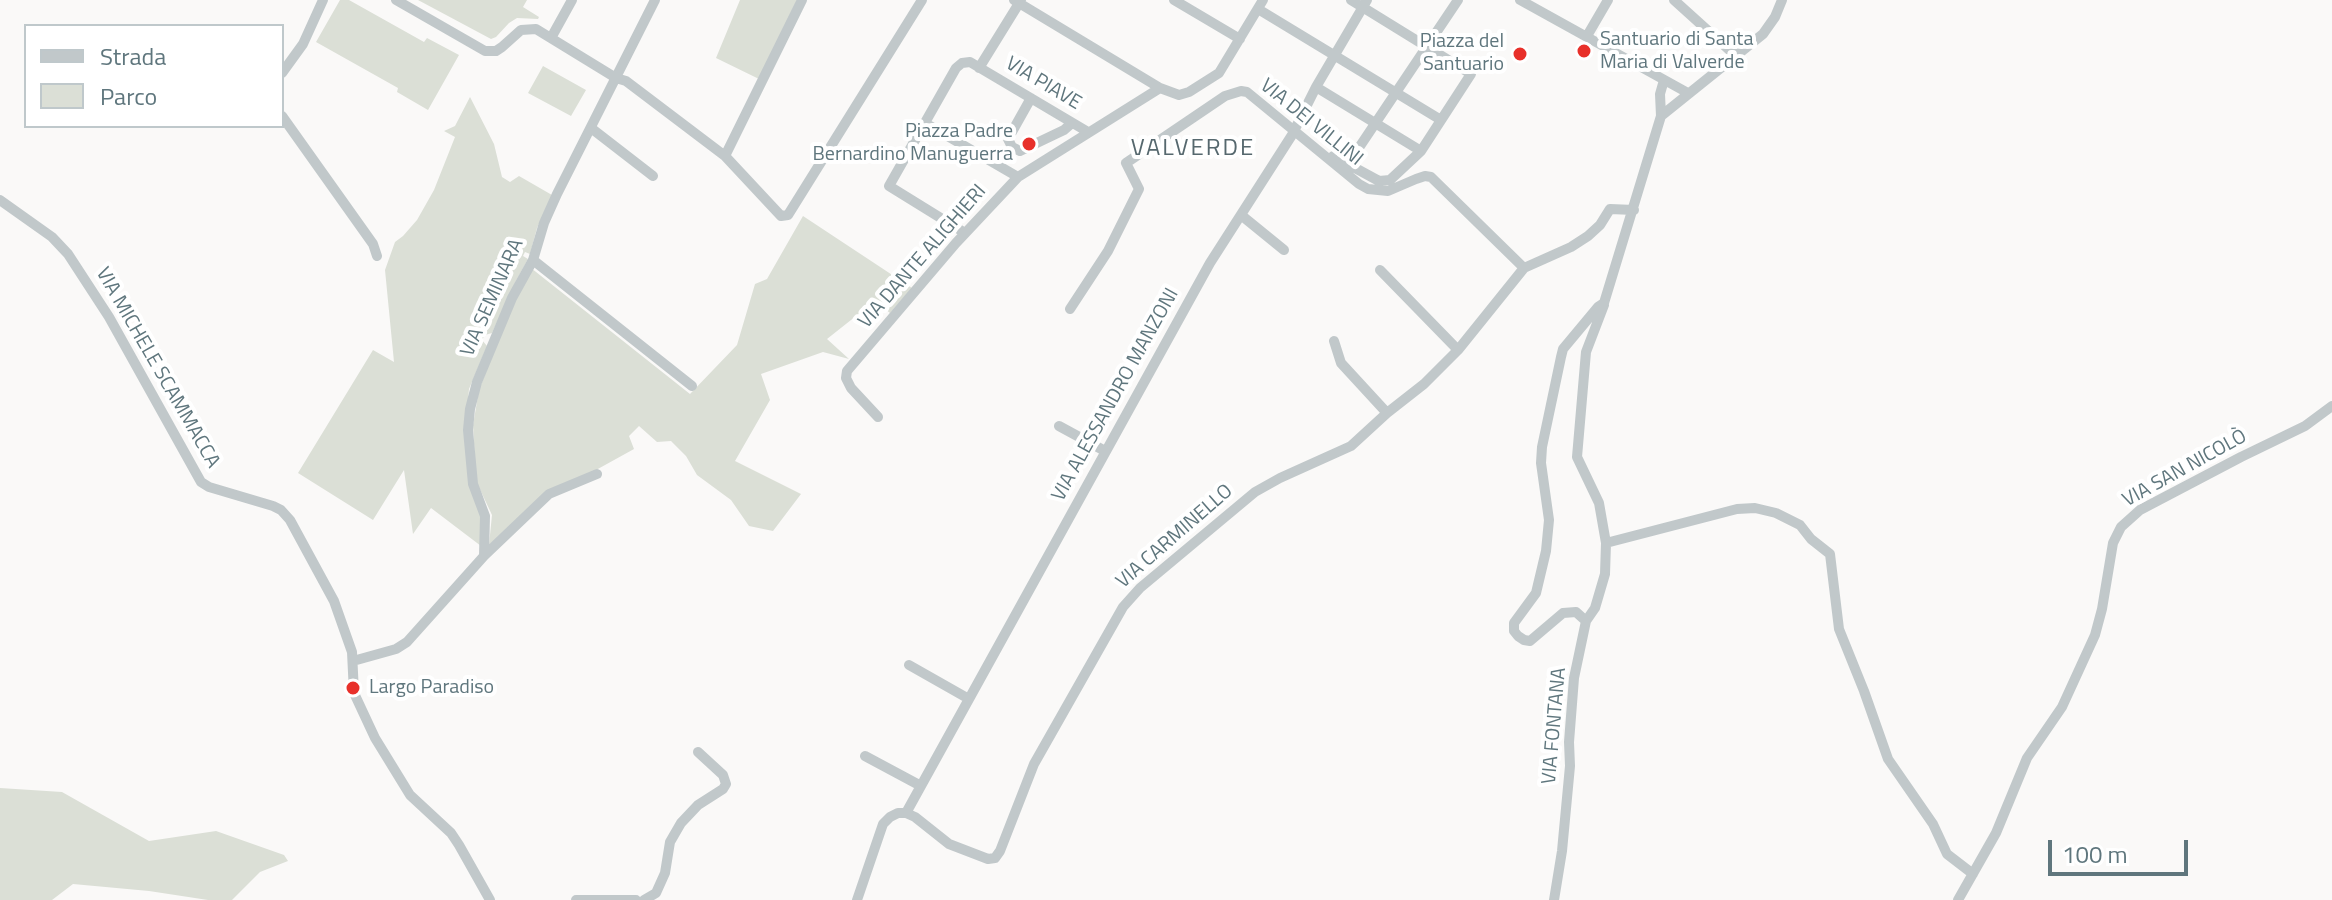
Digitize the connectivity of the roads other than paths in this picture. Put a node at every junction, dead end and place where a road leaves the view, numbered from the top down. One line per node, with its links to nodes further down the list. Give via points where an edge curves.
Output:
1 (323, 0): 24 (street)
2 (396, 0): 18 (street, via 485,51 496,51 521,30 536,29)
3 (572, 0): 18 (street)
4 (655, 0): 25 (street, VIA SEMINARA)
5 (802, 0): 43 (street)
6 (922, 0): 43 (street, via 788,215 781,216)
7 (1174, 0): 19 (street)
8 (1351, 0): 15 (street)
9 (1458, 0): 20 (street)
10 (1520, 0): 17 (street)
11 (1608, 0): 17 (street)
12 (1674, 0): 22 (street)
13 (1782, 0): 22 (street, via 1763,34)
14 (1018, 1): 23 (street); 28 (street)
15 (1365, 4): 20 (street); 21 (street, VIA ALESSANDRO MANZONI)
16 (1261, 5): 19 (street); 21 (street)
17 (1587, 36): 26 (street)
18 (551, 38): 25 (street)
19 (1240, 39): 28 (street, via 1219,73 1189,92 1179,95)
20 (1427, 46): 29 (street); 34 (street, via 1471,74)
21 (1335, 56): 27 (street, VIA ALESSANDRO MANZONI); 29 (street)
22 (1736, 56): 30 (street)
23 (979, 68): 31 (street, VIA PIAVE); 35 (street, via 970,62 956,68)
24 (284, 70)
25 (616, 78): 38 (street, VIA SEMINARA); 43 (street)
26 (1664, 80): 30 (street); 32 (street)
27 (1316, 87): 37 (street); 39 (street, VIA ALESSANDRO MANZONI)
28 (1160, 88): 40 (street, VIA DANTE ALIGHIERI)
29 (1396, 92): 34 (street); 37 (street)
30 (1688, 93): 32 (street)
31 (1031, 98): 36 (street, VIA PIAVE); 36 (street, via 1008,139 1012,147 1020,151)
32 (1661, 116): 48 (street)
33 (284, 119): 52 (street)
34 (1441, 120): 42 (street)
35 (925, 123): 46 (street); 50 (street, via 889,186)
36 (1072, 123): 40 (street, VIA PIAVE)
37 (1375, 123): 42 (street); 44 (street)
38 (591, 128): 45 (street); 53 (street, VIA SEMINARA, via 548,213)
39 (1295, 129): 41 (street, VIA DEI VILLINI); 49 (street, VIA ALESSANDRO MANZONI); 57 (street, VIA DEI VILLINI, via 1247,92 1234,92 1126,163 1139,189 1108,251)
40 (1088, 132): 46 (street, VIA DANTE ALIGHIERI)
41 (1319, 151): 44 (street); 54 (street, VIA DEI VILLINI, via 1359,184 1380,192 1431,177)
42 (1421, 151): 44 (street, via 1390,180 1379,181)
43 (725, 156)
44 (1348, 164)
45 (653, 176)
46 (1018, 177): 50 (street, VIA DANTE ALIGHIERI)
47 (0, 200): 70 (street, VIA MICHELE SCAMMACCA, via 68,254 201,482 273,506 290,520 334,601)
48 (1634, 210): 54 (street, VIA CARMINELLO, via 1610,209 1588,236); 56 (street)
49 (1241, 215): 51 (street); 65 (street, VIA ALESSANDRO MANZONI)
50 (965, 233): 63 (street, VIA DANTE ALIGHIERI, via 847,371 851,388)
51 (1284, 250)
52 (377, 256)
53 (533, 260): 60 (street); 68 (street, VIA SEMINARA, via 492,342 470,409 471,470 485,516)
54 (1524, 268): 59 (street, VIA CARMINELLO)
55 (1380, 270): 59 (street)
56 (1604, 303): 67 (street, VIA FONTANA, via 1586,352 1577,457 1599,503); 69 (street, via 1563,349 1542,447 1549,520 1546,551 1536,593 1517,617 1514,631 1530,641 1563,613 1576,612)
57 (1070, 309)
58 (1334, 341): 62 (street, via 1341,363)
59 (1458, 350): 62 (street, VIA CARMINELLO)
60 (692, 386)
61 (2332, 406): 77 (street, VIA SAN NICOLÒ, via 2305,426 2140,510 2121,527 2113,543 2095,635 2062,707 2023,765)
62 (1387, 413): 76 (street, VIA CARMINELLO, via 1351,446 1255,492 1123,607 1034,764 995,858 949,844)
63 (878, 417)
64 (1059, 426): 65 (street)
65 (1105, 451): 72 (street, VIA ALESSANDRO MANZONI)
66 (597, 474): 68 (street, via 549,494)
67 (1606, 543): 69 (street, VIA FONTANA, via 1605,574); 77 (street, via 1737,509 1776,513 1800,525 1830,554 1839,629 1888,759 1947,854)
68 (484, 556): 70 (street, via 407,642)
69 (1586, 621): 83 (street, VIA FONTANA, via 1574,678)
70 (353, 661): 78 (street, VIA MICHELE SCAMMACCA, via 354,693 375,738 410,795 451,833)
71 (909, 665): 72 (street)
72 (969, 699): 75 (street, VIA ALESSANDRO MANZONI)
73 (698, 752): 81 (street, via 726,784 681,823 656,893)
74 (865, 756): 75 (street)
75 (921, 786): 76 (street, VIA ALESSANDRO MANZONI)
76 (906, 813): 82 (street, via 883,824)
77 (1973, 874): 84 (street, VIA SAN NICOLÒ)
78 (490, 900)
79 (576, 900): 80 (street)
80 (636, 900)
81 (644, 900)
82 (857, 900)
83 (1554, 900)
84 (1958, 900)

